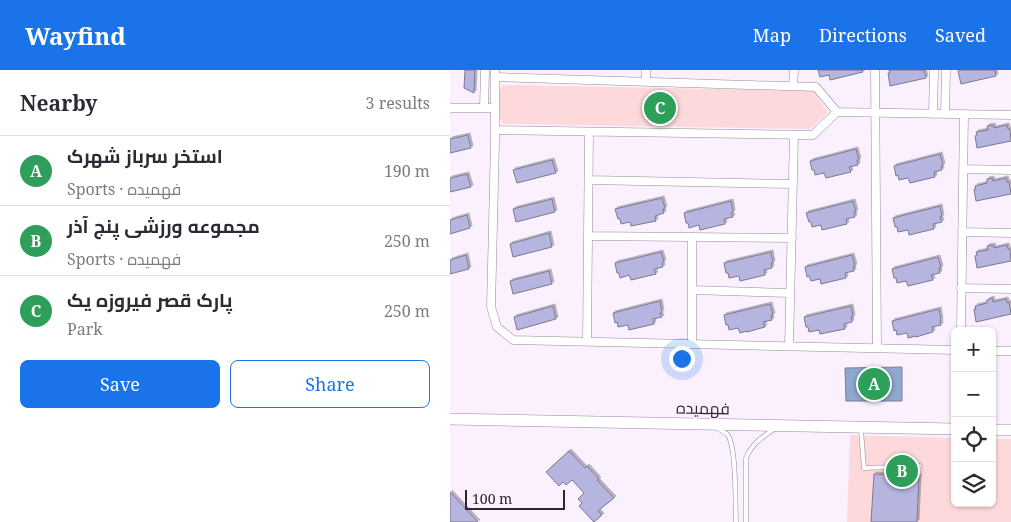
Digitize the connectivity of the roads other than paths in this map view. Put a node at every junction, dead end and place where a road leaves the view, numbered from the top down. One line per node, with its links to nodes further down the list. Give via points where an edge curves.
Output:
1 (485, 70): 11 (street)
2 (646, 70): 8 (street)
3 (794, 70): 9 (street)
4 (875, 70): 14 (street)
5 (934, 70): 15 (street)
6 (946, 70): 16 (street)
7 (495, 74): 8 (street); 12 (street)
8 (646, 82): 9 (street)
9 (793, 86): 13 (street, via 816,87)
10 (450, 108): 11 (street)
11 (484, 108): 12 (street)
12 (494, 108): 19 (street)
13 (838, 112): 14 (street); 21 (street, via 813,135)
14 (876, 113): 15 (street); 39 (street)
15 (933, 114): 16 (street)
16 (945, 114): 17 (street)
17 (964, 114): 18 (street); 22 (street)
18 (1011, 115)
19 (495, 130): 20 (street); 36 (street, via 491,308 497,327 513,340)
20 (589, 132): 21 (street); 24 (street)
21 (794, 135): 25 (street)
22 (964, 169): 23 (street); 26 (street)
23 (1011, 170)
24 (589, 180): 25 (street); 28 (street)
25 (793, 184): 30 (street)
26 (962, 232): 27 (street); 31 (street)
27 (1011, 233)
28 (588, 236): 29 (street); 36 (street)
29 (692, 237): 30 (street); 33 (street)
30 (792, 238): 34 (street)
31 (962, 288): 32 (street); 35 (street)
32 (1011, 289)
33 (692, 290): 34 (street); 37 (street)
34 (790, 293): 38 (street)
35 (961, 327)
36 (587, 342): 37 (street)
37 (692, 344): 38 (street)
38 (789, 346): 39 (street)
39 (877, 348): 40 (street)
40 (951, 350)
41 (996, 351): 42 (street)
42 (1011, 351)
43 (450, 419): 44 (main road, فهمیده)
44 (711, 424): 45 (main road, فهمیده); 51 (lane, via 727,434 731,442)
45 (778, 426): 46 (main road, فهمیده); 52 (lane, via 750,449 746,458)
46 (861, 427): 47 (main road, فهمیده); 50 (lane, via 864,468)
47 (951, 429)
48 (996, 430): 49 (main road)
49 (1011, 430)
50 (920, 466)
51 (736, 522)
52 (746, 522)

